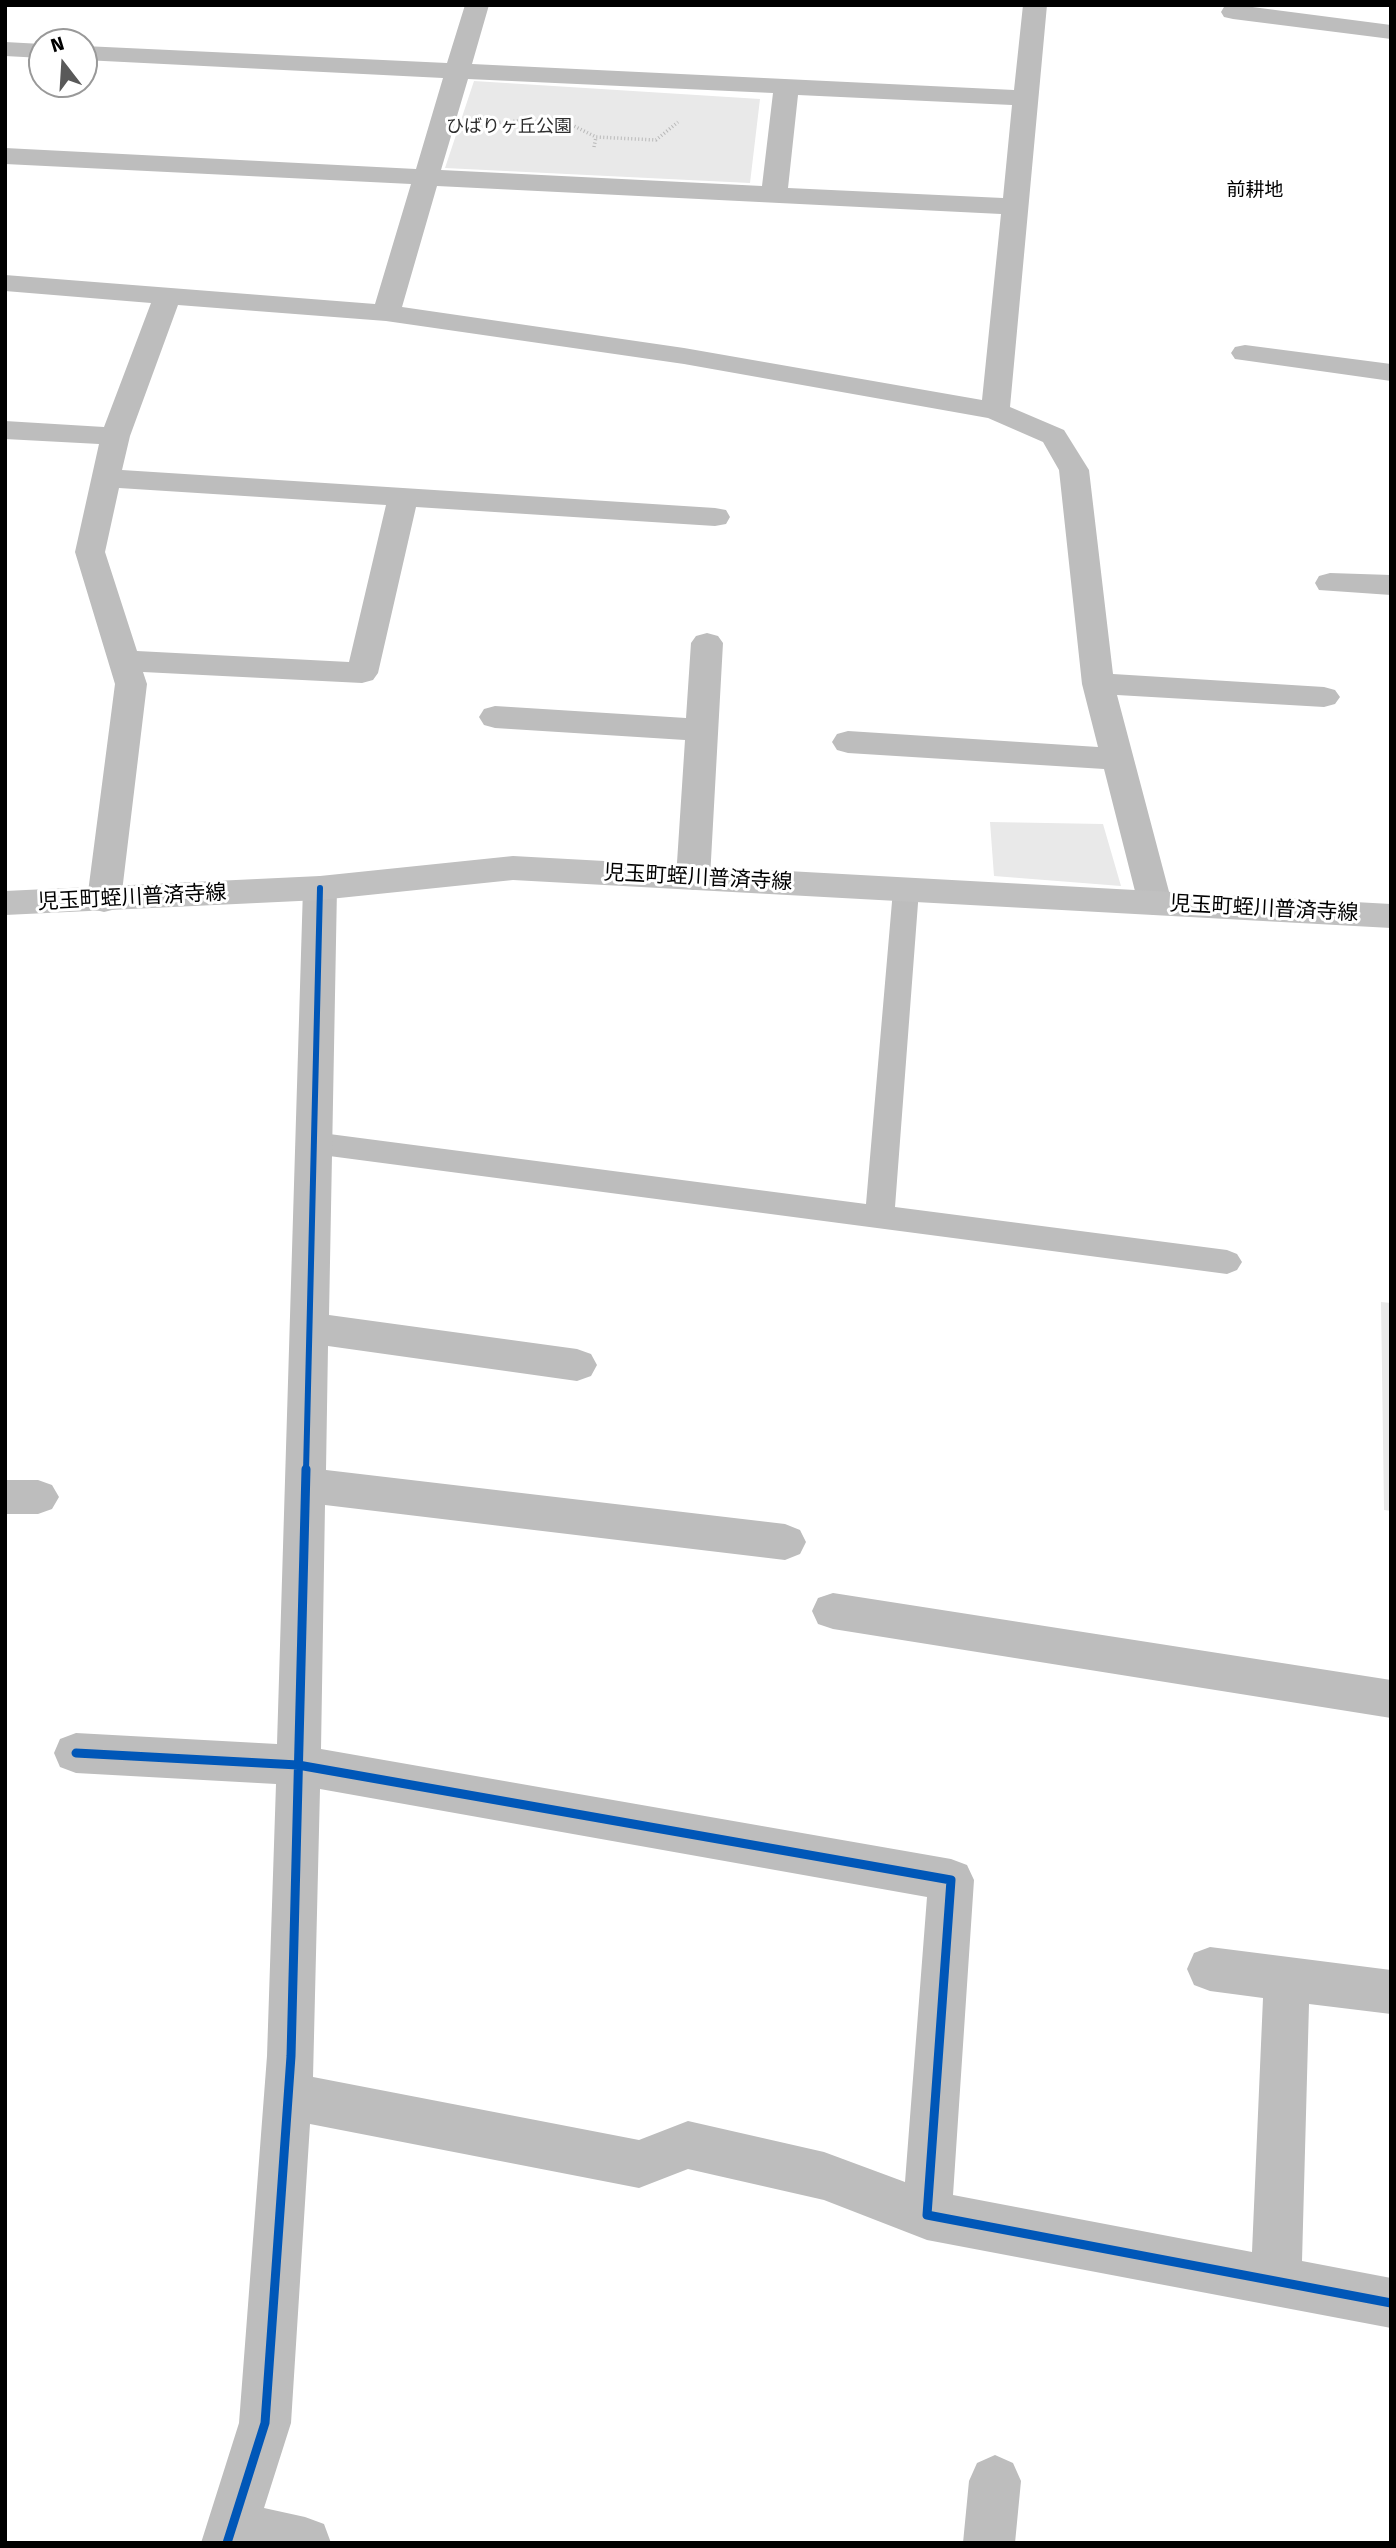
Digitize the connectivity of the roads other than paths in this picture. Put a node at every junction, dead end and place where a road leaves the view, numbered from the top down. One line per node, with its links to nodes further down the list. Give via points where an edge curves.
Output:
1 (477, 5): 8 (street)
2 (1035, 5): 10 (street)
3 (1233, 12): 4 (street)
4 (1391, 32)
5 (5, 49): 6 (street)
6 (28, 50)
7 (98, 54): 8 (street)
8 (458, 71): 9 (street); 12 (street)
9 (786, 87): 10 (street); 13 (street)
10 (1026, 98): 14 (street)
11 (5, 156): 12 (street)
12 (426, 178): 13 (street); 17 (street)
13 (774, 195): 14 (street)
14 (1015, 207): 20 (street)
15 (5, 283): 16 (street)
16 (167, 295): 17 (street); 22 (street)
17 (386, 313): 20 (street, via 684,356)
18 (1245, 353): 19 (street)
19 (1391, 373)
20 (995, 411): 30 (street, via 1054,436 1074,470)
21 (5, 430): 22 (street)
22 (115, 436): 23 (street)
23 (107, 478): 24 (street); 29 (street, via 90,552)
24 (403, 497): 25 (street); 29 (street, via 362,673)
25 (715, 517)
26 (1330, 583): 27 (street)
27 (1391, 585)
28 (707, 643): 33 (street)
29 (123, 661): 39 (street, via 131,684)
30 (1098, 684): 31 (street); 35 (street)
31 (1324, 697)
32 (495, 718): 33 (street)
33 (702, 730): 36 (street)
34 (848, 743): 35 (street)
35 (1118, 759): 41 (street)
36 (693, 878): 37 (main road, 児玉町蛭川普済寺線, via 513,868); 38 (main road, 児玉町蛭川普済寺線)
37 (320, 888): 39 (main road, 児玉町蛭川普済寺線); 43 (street)
38 (906, 890): 41 (main road, 児玉町蛭川普済寺線); 44 (lane)
39 (104, 900): 40 (main road, 児玉町蛭川普済寺線)
40 (5, 903)
41 (1155, 903): 42 (main road, 児玉町蛭川普済寺線)
42 (1391, 916)
43 (314, 1143): 44 (lane); 46 (street)
44 (880, 1217): 45 (lane)
45 (1227, 1262)
46 (309, 1328): 47 (street); 48 (street)
47 (577, 1365)
48 (305, 1485): 49 (street); 53 (street)
49 (785, 1542)
50 (833, 1611): 51 (street)
51 (1391, 1699)
52 (76, 1753): 53 (street)
53 (298, 1765): 57 (street); 58 (street, via 951,1880)
54 (1210, 1969): 55 (street)
55 (1287, 1978): 56 (street); 59 (street)
56 (1391, 1992)
57 (289, 2096): 58 (street, via 639,2164 688,2146 824,2176); 62 (street, via 265,2423)
58 (927, 2215): 59 (street)
59 (1276, 2281): 60 (street)
60 (1391, 2303)
61 (995, 2481): 64 (street)
62 (229, 2535): 63 (street)
63 (306, 2543)
64 (989, 2543)

